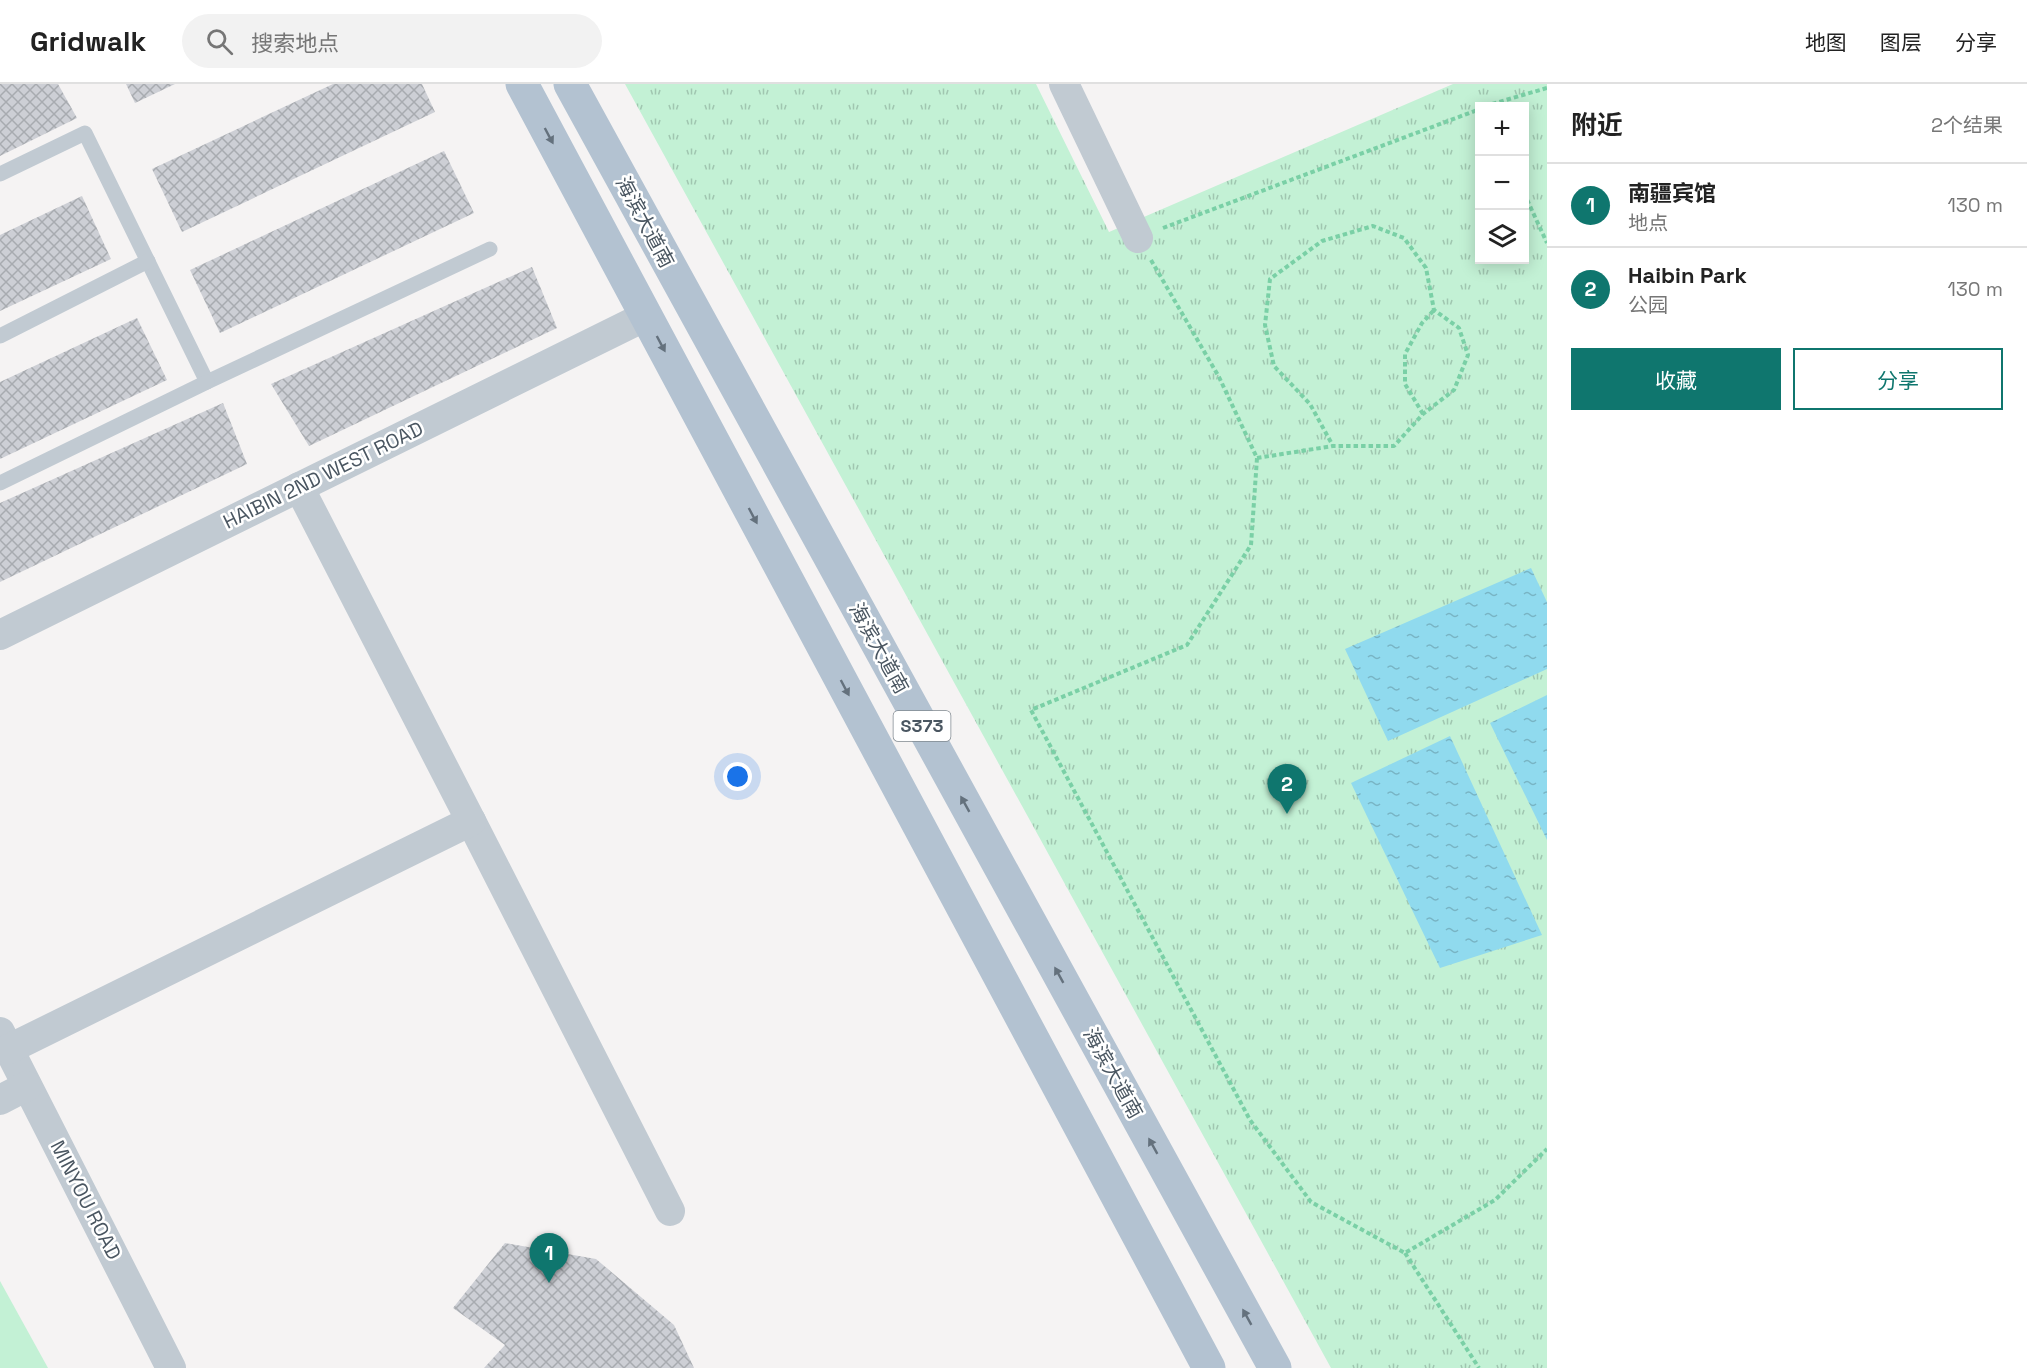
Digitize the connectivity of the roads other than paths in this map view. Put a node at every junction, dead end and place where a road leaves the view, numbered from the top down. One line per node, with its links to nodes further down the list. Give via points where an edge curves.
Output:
1 (522, 84): 8 (main road, S373, one-way to 8)
2 (570, 84): 21 (main road, 海滨大道南 / S373, one-way to 2)
3 (1064, 84): 5 (street)
4 (0, 174): 7 (lane, via 85,133)
5 (1138, 238)
6 (490, 249): 10 (lane)
7 (148, 261): 9 (lane); 10 (lane)
8 (646, 316): 12 (street, HAIBIN 2ND WEST ROAD); 20 (main road, S373, one-way to 20)
9 (0, 336)
10 (207, 382): 11 (lane)
11 (0, 483)
12 (299, 487): 13 (street, HAIBIN 2ND WEST ROAD); 14 (street)
13 (0, 635)
14 (471, 821): 15 (street); 18 (street)
15 (4, 1041): 16 (street, MINYOU ROAD)
16 (27, 1086): 17 (street); 19 (street, MINYOU ROAD)
17 (0, 1100)
18 (670, 1211)
19 (171, 1368)
20 (1209, 1368)
21 (1275, 1368)

